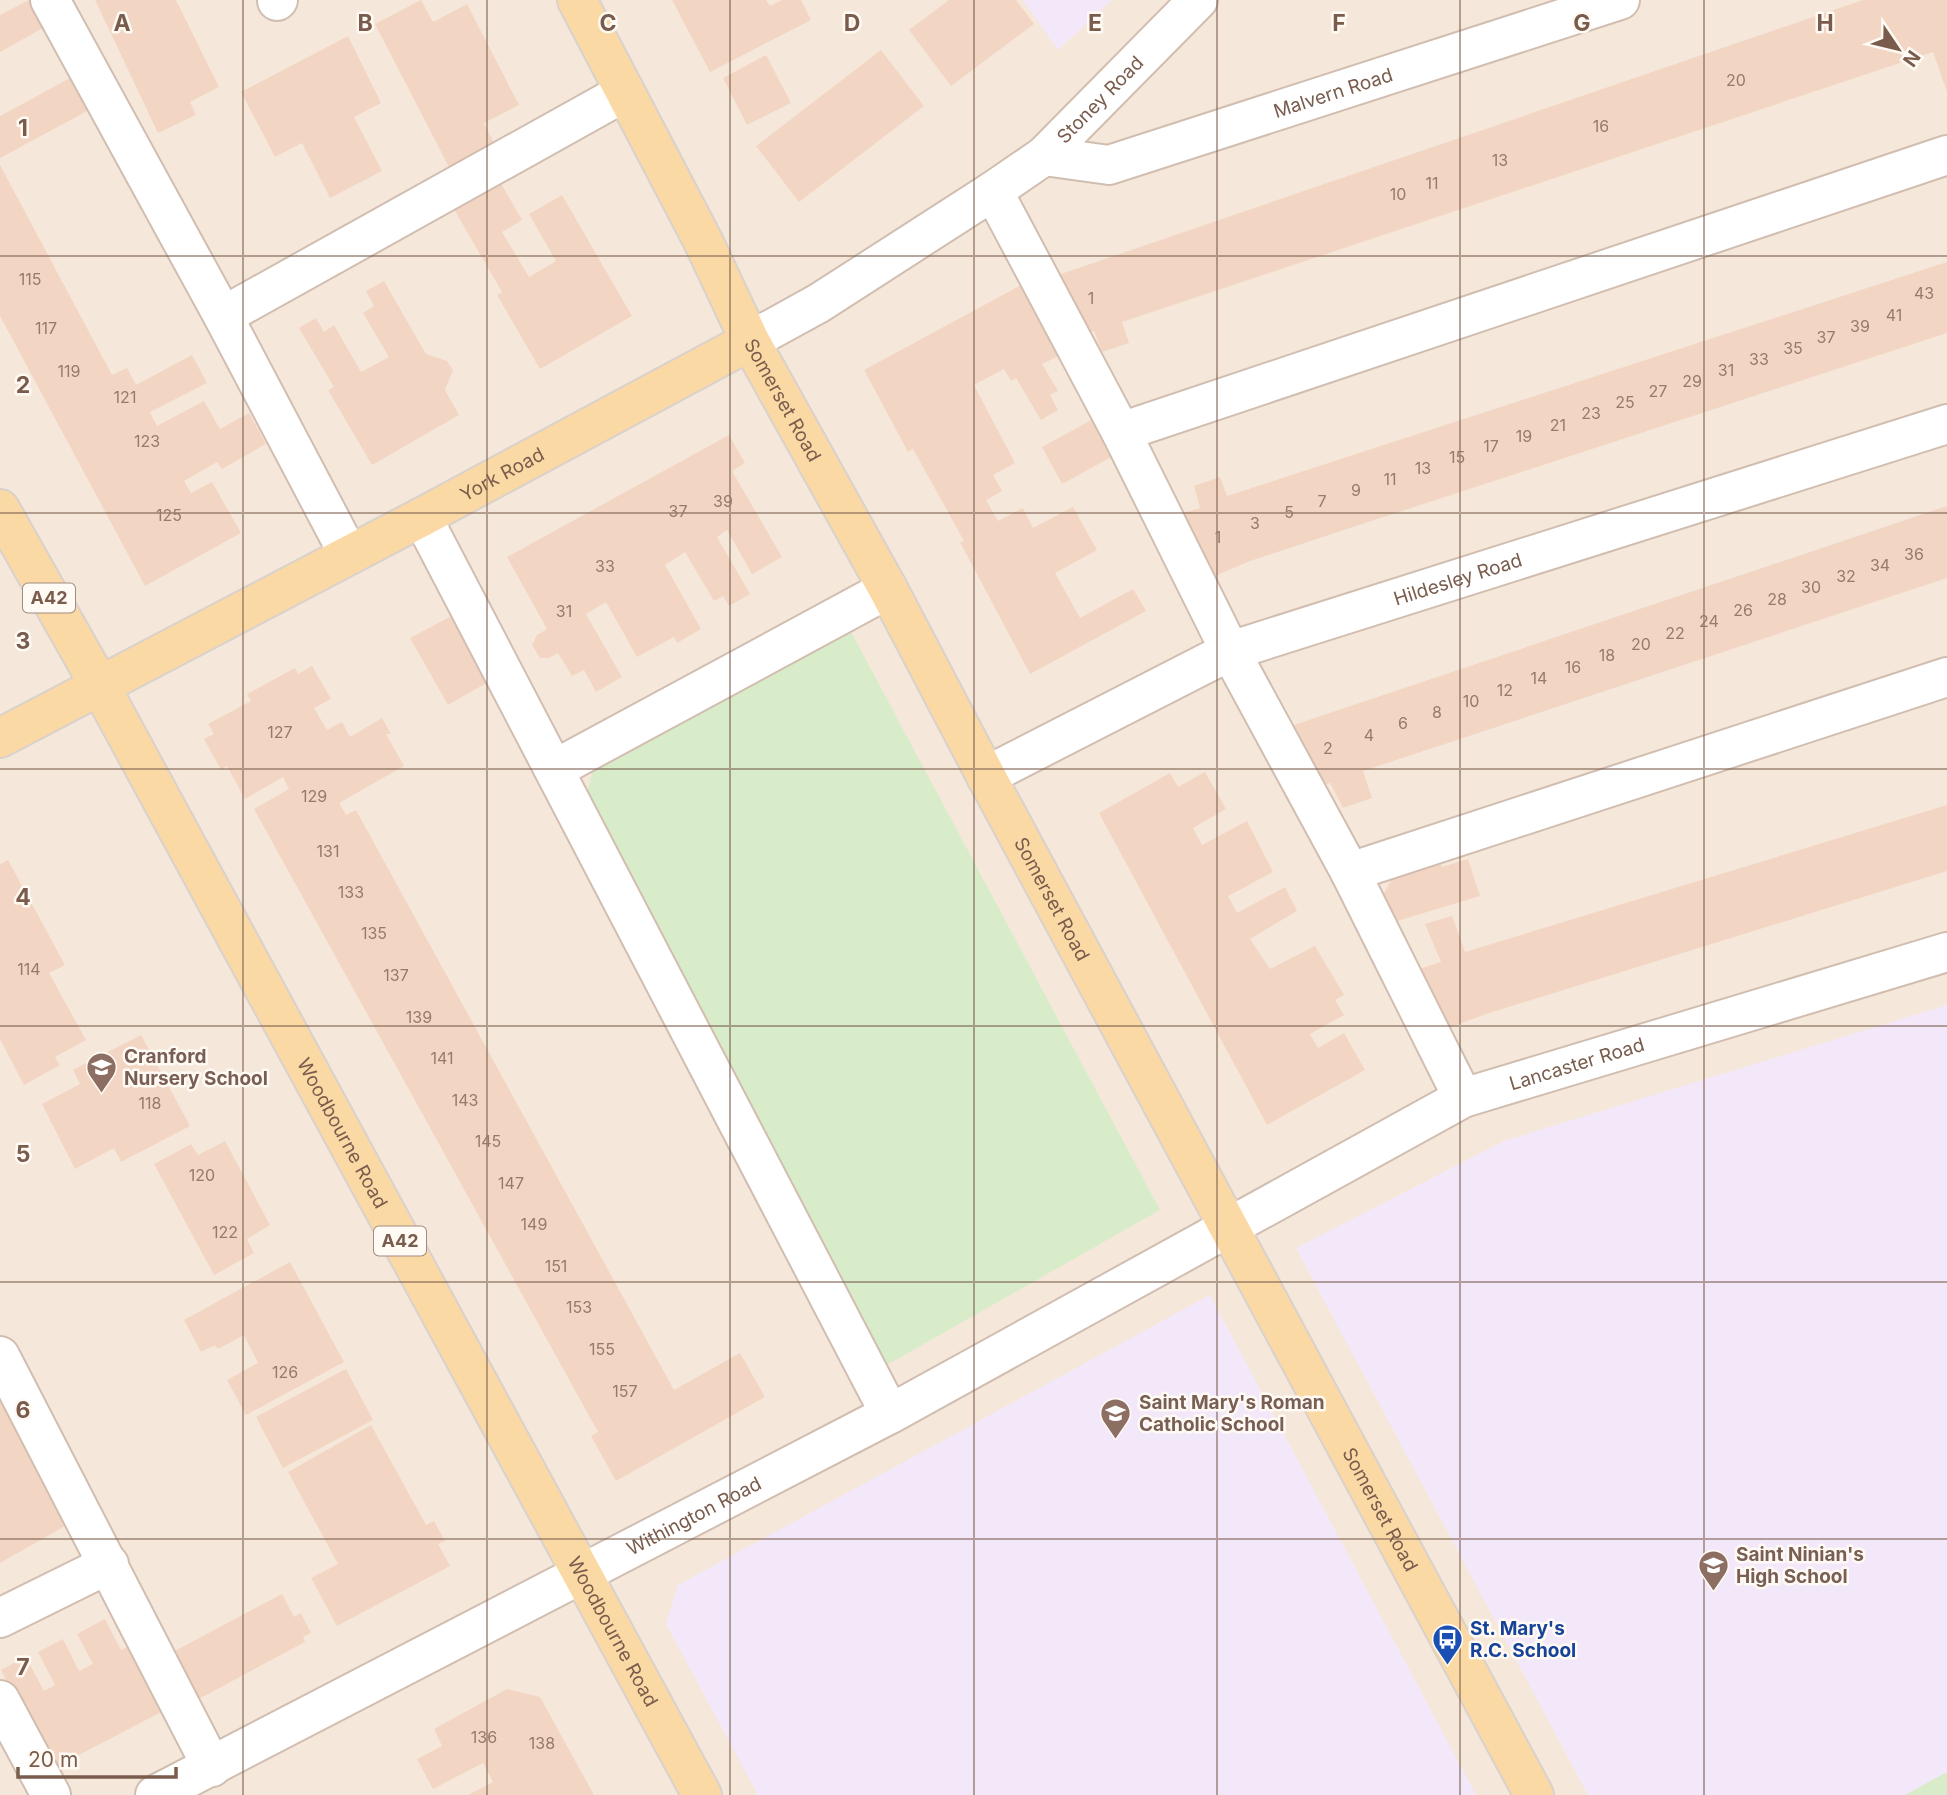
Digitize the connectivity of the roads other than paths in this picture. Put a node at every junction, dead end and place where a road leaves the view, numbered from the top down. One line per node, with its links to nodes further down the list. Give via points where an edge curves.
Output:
1 (50, 0): 9 (street)
2 (577, 0): 5 (main road, Somerset Road)
3 (1198, 0): 7 (street, Stoney Road)
4 (1620, 0): 7 (street, Malvern Road, via 1109,166)
5 (625, 92): 9 (street); 10 (main road, Somerset Road)
6 (1947, 155): 12 (street)
7 (1044, 156): 8 (street, Stoney Road)
8 (993, 191): 10 (street, York Road, via 819,303); 12 (street)
9 (223, 316): 15 (street)
10 (750, 341): 14 (main road, York Road); 16 (main road, Somerset Road)
11 (1947, 424): 17 (street, Hildesley Road)
12 (1121, 432): 17 (street)
13 (0, 509): 19 (main road, Woodbourne Road / A42)
14 (422, 517): 15 (main road, York Road); 21 (street)
15 (349, 555): 19 (main road, York Road)
16 (888, 589): 21 (street); 22 (main road, Somerset Road)
17 (1230, 652): 22 (street, Hildesley Road); 23 (street)
18 (1947, 677): 23 (street)
19 (100, 686): 20 (main road, York Road); 30 (main road, Woodbourne Road / A42)
20 (0, 738)
21 (555, 769): 28 (street)
22 (986, 776): 26 (main road, Somerset Road)
23 (1350, 872): 25 (street)
24 (1947, 952): 25 (street, Lancaster Road)
25 (1463, 1098): 26 (street, Lancaster Road)
26 (1228, 1227): 28 (street, Withington Road); 37 (main road, Somerset Road)
27 (0, 1356): 29 (street)
28 (890, 1414): 30 (street, Withington Road)
29 (109, 1564): 31 (street); 33 (street)
30 (580, 1574): 33 (street, Withington Road); 36 (main road, Woodbourne Road / A42)
31 (0, 1618)
32 (0, 1700): 35 (street)
33 (212, 1767): 34 (street, Withington Road)
34 (171, 1793)
35 (51, 1795)
36 (702, 1795)
37 (1534, 1795)

